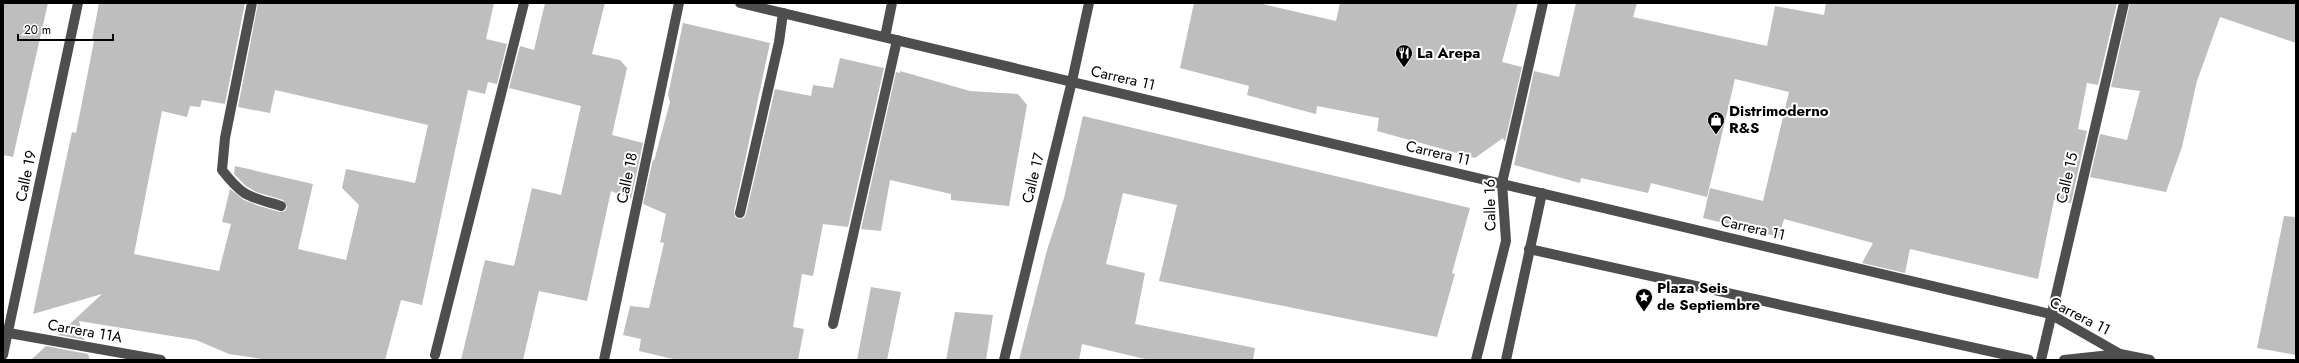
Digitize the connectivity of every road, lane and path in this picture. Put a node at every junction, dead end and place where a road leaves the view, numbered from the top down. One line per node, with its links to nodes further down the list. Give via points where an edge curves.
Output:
1 (78, 3): 21 (street, Calle 19)
2 (252, 3): 16 (street, via 225,138 222,170 237,190)
3 (524, 3): 24 (street)
4 (679, 3): 27 (street, Calle 18)
5 (740, 3): 10 (street, Carrera 11)
6 (892, 3): 11 (street)
7 (1089, 3): 13 (street, Calle 17)
8 (1543, 3): 14 (street, Calle 16)
9 (2124, 3): 19 (street, Calle 15)
10 (783, 13): 11 (street, Carrera 11); 17 (street, via 779,42)
11 (886, 38): 12 (street, Carrera 11)
12 (897, 40): 13 (street, Carrera 11); 20 (street)
13 (1072, 82): 14 (street, Carrera 11); 28 (street, Calle 17)
14 (1502, 183): 15 (street, Carrera 11); 29 (street, Calle 16, via 1506,241)
15 (1542, 193): 18 (street); 19 (street, Carrera 11)
16 (281, 206)
17 (740, 213)
18 (1529, 249): 25 (street); 30 (street)
19 (2050, 314): 22 (street, Carrera 11); 32 (street, Calle 15)
20 (833, 324)
21 (5, 332): 23 (street, Calle 19); 26 (street, Carrera 11A)
22 (2120, 354): 33 (street, Carrera 11); 34 (street, Carrera 11)
23 (3, 355)
24 (435, 355)
25 (1993, 356): 31 (street)
26 (161, 360)
27 (604, 360)
28 (1004, 360)
29 (1476, 360)
30 (1506, 360)
31 (2029, 360)
32 (2041, 360)
33 (2064, 360)
34 (2150, 360)

